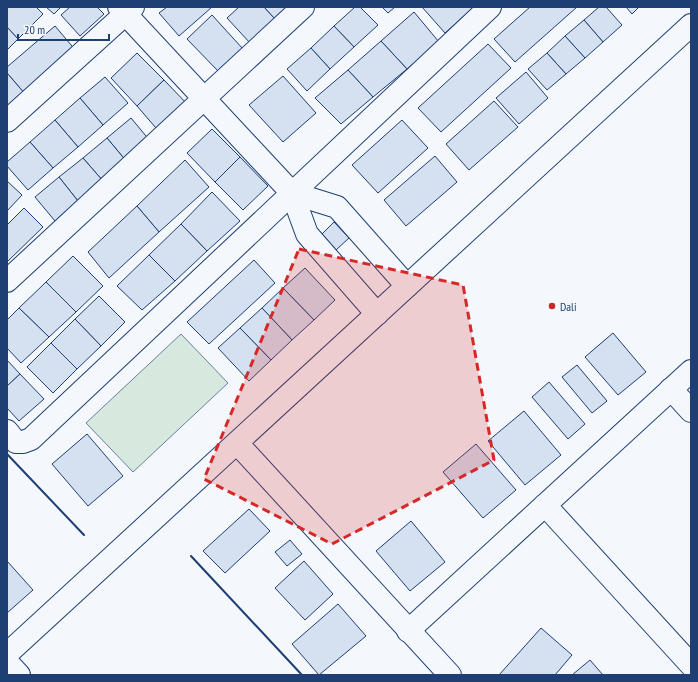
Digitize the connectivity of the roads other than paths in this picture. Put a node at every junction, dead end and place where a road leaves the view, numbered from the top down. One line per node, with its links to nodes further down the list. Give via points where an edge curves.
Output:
1 (303, 7): 5 (street)
2 (490, 7): 7 (street)
3 (126, 9): 5 (street); 6 (street)
4 (691, 25): 9 (street)
5 (204, 98): 7 (street); 8 (street)
6 (7, 121)
7 (292, 193): 9 (street, via 337,207); 10 (street, via 307,234); 14 (street, via 31,439 16,442)
8 (7, 281)
9 (407, 286): 10 (street)
10 (377, 314): 15 (street)
11 (691, 371): 12 (street)
12 (671, 389): 13 (street); 16 (street)
13 (691, 411)
14 (7, 430)
15 (237, 443): 17 (street); 18 (street)
16 (545, 505): 17 (street); 20 (street)
17 (408, 631): 22 (street)
18 (7, 654)
19 (7, 662): 21 (street)
20 (691, 665)
21 (19, 675)
22 (450, 675)

